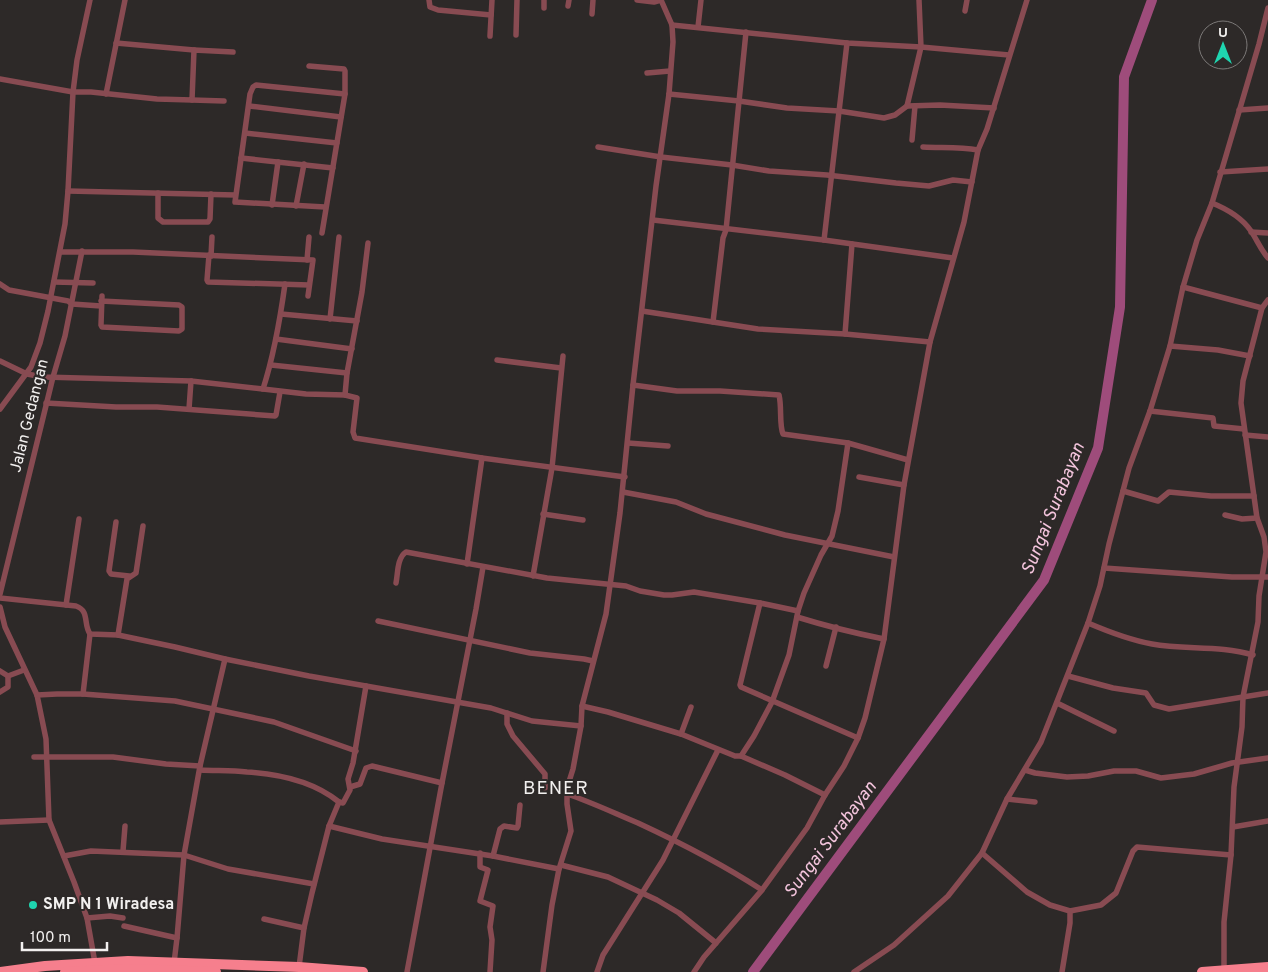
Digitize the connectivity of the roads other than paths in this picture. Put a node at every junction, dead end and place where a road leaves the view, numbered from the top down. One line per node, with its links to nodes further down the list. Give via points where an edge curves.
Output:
1 (90, 0): 34 (street)
2 (125, 0): 24 (street)
3 (429, 0): 18 (street, via 430,7 438,10)
4 (492, 0): 18 (street)
5 (517, 0): 22 (street)
6 (544, 0): 14 (street)
7 (593, 0): 17 (street)
8 (637, 0): 13 (street)
9 (700, 0): 20 (street)
10 (919, 0): 26 (street)
11 (967, 0): 16 (street)
12 (1027, 0): 29 (street)
13 (659, 1): 19 (street)
14 (544, 8)
15 (1268, 8): 46 (street, via 1262,44)
16 (965, 11)
17 (592, 14)
18 (491, 15): 23 (street)
19 (672, 25): 20 (street); 31 (street)
20 (698, 27): 21 (street)
21 (746, 32): 25 (street); 40 (street)
22 (516, 35)
23 (490, 36)
24 (116, 43): 27 (street); 35 (street)
25 (847, 44): 26 (street); 47 (street)
26 (921, 47): 29 (street); 42 (street)
27 (194, 50): 28 (street); 38 (street)
28 (233, 52)
29 (1009, 55): 44 (street)
30 (309, 66): 36 (street, via 345,70)
31 (670, 71): 32 (street); 37 (street)
32 (647, 73)
33 (0, 79): 34 (street)
34 (73, 92): 35 (street); 65 (street)
35 (106, 94): 38 (street)
36 (344, 94): 41 (street, via 254,86); 48 (street)
37 (669, 94): 40 (street); 55 (street)
38 (192, 100): 39 (street)
39 (224, 100)
40 (739, 101): 47 (street); 59 (street)
41 (249, 106): 48 (street); 49 (street)
42 (907, 106): 43 (street); 47 (street, via 884,118)
43 (915, 106): 44 (street); 50 (street)
44 (994, 108): 54 (street)
45 (1268, 108): 46 (street)
46 (1239, 110): 62 (street)
47 (837, 111): 63 (street)
48 (341, 117): 51 (street)
49 (245, 133): 51 (street); 56 (street)
50 (912, 140)
51 (337, 144): 60 (street)
52 (598, 147): 55 (street)
53 (924, 147): 54 (street, via 959,146)
54 (978, 150): 64 (street)
55 (661, 157): 59 (street); 73 (street)
56 (241, 158): 57 (street); 68 (street)
57 (278, 162): 58 (street); 70 (street)
58 (304, 164): 60 (street); 71 (street)
59 (732, 165): 63 (street); 74 (street)
60 (333, 168): 72 (street)
61 (1268, 169): 62 (street)
62 (1220, 172): 69 (street)
63 (829, 175): 64 (street, via 929,186 953,180); 81 (street)
64 (972, 182): 87 (street)
65 (68, 191): 66 (street); 85 (street)
66 (158, 193): 67 (street); 67 (street, via 158,218 163,222 208,222)
67 (210, 194): 68 (street)
68 (234, 195): 70 (street, via 237,203)
69 (1212, 203): 75 (street, via 1237,217); 96 (street)
70 (272, 205): 71 (street)
71 (296, 206): 72 (street)
72 (325, 207): 76 (street)
73 (653, 220): 74 (street); 103 (street)
74 (726, 230): 81 (street); 107 (street)
75 (1251, 232): 77 (street); 88 (street)
76 (322, 233)
77 (1268, 233)
78 (212, 237): 86 (street)
79 (309, 237): 89 (street)
80 (339, 237): 105 (street)
81 (824, 240): 83 (street)
82 (368, 243): 106 (street)
83 (852, 244): 87 (street); 108 (street)
84 (82, 251): 85 (street); 86 (street); 91 (street, Jalan Gedangan)
85 (60, 252): 90 (street)
86 (210, 255): 89 (street); 94 (street, via 208,282)
87 (953, 258): 110 (street)
88 (1268, 258)
89 (307, 260): 95 (street, via 314,260)
90 (54, 282): 91 (street); 98 (street)
91 (76, 283): 92 (street); 101 (street, Jalan Gedangan)
92 (93, 283)
93 (0, 284): 98 (street, via 9,290)
94 (285, 284): 95 (street); 104 (street)
95 (309, 285): 97 (street)
96 (1182, 287): 102 (street); 111 (street)
97 (308, 296)
98 (50, 299): 101 (street); 120 (street, via 40,343)
99 (1268, 300): 102 (street)
100 (101, 301): 100 (street, via 182,306 182,329 102,327); 101 (street)
101 (72, 304): 121 (street, Jalan Gedangan)
102 (1262, 308): 114 (street)
103 (642, 311): 107 (street); 123 (street)
104 (281, 314): 105 (street); 109 (street)
105 (330, 319): 106 (street)
106 (357, 321): 112 (street)
107 (713, 322): 108 (street, via 758,329)
108 (845, 334): 110 (street)
109 (276, 339): 112 (street); 117 (street)
110 (930, 342): 137 (street)
111 (1170, 346): 114 (street); 130 (street)
112 (352, 348): 119 (street)
113 (562, 356): 118 (street)
114 (1250, 356): 131 (street, via 1240,403)
115 (497, 360): 118 (street)
116 (0, 361): 120 (street)
117 (271, 365): 119 (street); 124 (street)
118 (560, 368): 138 (street)
119 (347, 373): 126 (street)
120 (27, 374): 121 (street); 128 (street)
121 (52, 377): 122 (street); 127 (street, Jalan Gedangan)
122 (191, 382): 124 (street); 129 (street)
123 (633, 385): 133 (street); 134 (street, via 779,395 783,434)
124 (263, 389): 125 (street)
125 (280, 392): 126 (street); 129 (street, via 274,416)
126 (345, 395): 136 (street, via 357,398 355,438)
127 (46, 403): 129 (street); 162 (street, Jalan Gedangan)
128 (0, 409)
129 (190, 410)
130 (1150, 411): 131 (street, via 1212,418 1214,426); 142 (street)
131 (1246, 434): 132 (street); 144 (street)
132 (1268, 437)
133 (628, 443): 135 (street); 139 (street)
134 (848, 443): 137 (street); 152 (street, via 838,511 832,536)
135 (668, 446)
136 (482, 458): 138 (street); 154 (street)
137 (908, 460): 141 (street)
138 (552, 468): 139 (street); 145 (street)
139 (621, 477): 143 (street)
140 (859, 477): 141 (street)
141 (904, 485): 153 (street)
142 (1123, 491): 144 (street, via 1158,501 1169,492); 156 (street)
143 (623, 492): 152 (street, via 676,502 716,517); 161 (street)
144 (1254, 496): 147 (street)
145 (543, 514): 149 (street); 158 (street)
146 (1224, 515): 147 (street)
147 (1257, 518): 159 (street, via 1264,537)
148 (79, 519): 164 (street)
149 (583, 520)
150 (116, 522): 157 (street, via 109,572)
151 (143, 526): 157 (street, via 136,573)
152 (826, 544): 153 (street); 166 (street)
153 (894, 557): 172 (street)
154 (467, 564): 155 (street); 160 (street, via 406,552 399,561)
155 (483, 567): 158 (street); 173 (street)
156 (1104, 568): 159 (street, via 1232,577); 168 (street)
157 (129, 576): 171 (street)
158 (533, 576): 161 (street)
159 (1265, 576): 174 (street)
160 (396, 583)
161 (610, 584): 163 (street, via 664,595 694,592); 176 (street, via 606,614)
162 (0, 596): 164 (street)
163 (760, 603): 166 (street); 188 (street, via 740,685)
164 (66, 605): 170 (street, via 82,608)
165 (0, 607): 178 (street, via 5,628)
166 (797, 614): 169 (street); 188 (street, via 789,655)
167 (378, 621): 173 (street)
168 (1088, 624): 174 (street, via 1152,644); 181 (street)
169 (836, 627): 172 (street); 177 (street)
170 (90, 634): 171 (street); 185 (street)
171 (118, 635): 175 (street)
172 (884, 639): 198 (street)
173 (470, 640): 176 (street, via 530,653); 189 (street)
174 (1250, 654): 187 (street)
175 (225, 660): 182 (street); 193 (street)
176 (589, 660): 191 (street)
177 (826, 666)
178 (24, 670): 180 (street); 186 (street)
179 (0, 671): 180 (street)
180 (8, 676): 183 (street, via 8,687)
181 (1068, 676): 187 (street, via 1146,693 1154,705 1169,709); 190 (street)
182 (366, 686): 189 (street); 199 (street)
183 (0, 692)
184 (1268, 693): 187 (street)
185 (83, 694): 186 (street); 193 (street, via 134,696)
186 (37, 695): 203 (street)
187 (1240, 698): 205 (street, via 1242,727)
188 (772, 702): 198 (street); 201 (street)
189 (458, 703): 194 (street); 208 (street)
190 (1057, 703): 196 (street); 207 (street)
191 (582, 706): 195 (street); 197 (street)
192 (691, 707): 197 (street)
193 (213, 708): 199 (street, via 274,722); 206 (street)
194 (507, 713): 195 (street, via 532,721); 210 (street, via 507,724 513,736 545,774)
195 (581, 726): 211 (street)
196 (1114, 731)
197 (681, 734): 200 (street)
198 (858, 738): 212 (street)
199 (356, 750): 209 (street, via 348,779)
200 (718, 750): 201 (street); 223 (street)
201 (741, 756): 212 (street)
202 (34, 757): 203 (street)
203 (47, 758): 206 (street, via 113,758); 217 (street)
204 (1268, 758): 205 (street)
205 (1232, 764): 207 (street, via 1162,778 1136,771 1067,777); 222 (street)
206 (200, 768): 214 (street, via 280,776 318,788); 229 (street)
207 (1025, 770): 213 (street)
208 (442, 783): 209 (street, via 372,766 366,768 360,784); 224 (street)
209 (350, 787): 214 (street, via 345,801)
210 (545, 788)
211 (567, 794): 223 (street); 232 (street, via 571,830)
212 (825, 795): 234 (street, via 807,828)
213 (1007, 799): 215 (street); 227 (street)
214 (339, 802): 221 (street)
215 (1035, 802)
216 (520, 805): 231 (street, via 518,826 500,829)
217 (49, 820): 219 (street); 230 (street)
218 (1268, 821): 222 (street)
219 (0, 822)
220 (125, 826): 225 (street)
221 (329, 826): 224 (street); 233 (street)
222 (1233, 826): 228 (street)
223 (673, 839): 234 (street, via 731,869); 235 (street)
224 (431, 847): 226 (street); 254 (street)
225 (123, 851): 229 (street); 230 (street, via 91,851)
226 (480, 853): 231 (street); 255 (street, via 480,867 488,870 480,901 493,906)
227 (982, 853): 236 (street, via 1027,892 1050,905); 259 (street, via 948,896 923,920 894,945)
228 (1227, 854): 236 (street, via 1137,847 1116,894 1101,904); 249 (street, via 1224,922)
229 (184, 855): 233 (street, via 228,868); 242 (street)
230 (64, 856): 237 (street)
231 (494, 856): 232 (street)
232 (557, 868): 235 (street, via 608,877); 256 (street)
233 (314, 884): 241 (street)
234 (762, 890): 243 (street)
235 (640, 893): 243 (street, via 679,913); 257 (street, via 603,955)
236 (1070, 911): 260 (street)
237 (87, 918): 238 (street); 247 (street)
238 (123, 918)
239 (264, 919): 241 (street)
240 (124, 926): 242 (street)
241 (304, 928): 245 (street)
242 (178, 938): 244 (street)
243 (716, 943): 258 (street)
244 (179, 965): 245 (highway); 247 (highway, via 128,961); 248 (highway); 252 (highway)
245 (299, 967): 253 (highway)
246 (1268, 967): 249 (highway)
247 (94, 968): 248 (highway); 250 (highway); 251 (highway)
248 (158, 971)
249 (1215, 971)
250 (0, 972)
251 (64, 972)
252 (216, 972)
253 (363, 972)
254 (407, 972)
255 (490, 972)
256 (543, 972)
257 (597, 972)
258 (694, 972)
259 (854, 972)
260 (1062, 972)

